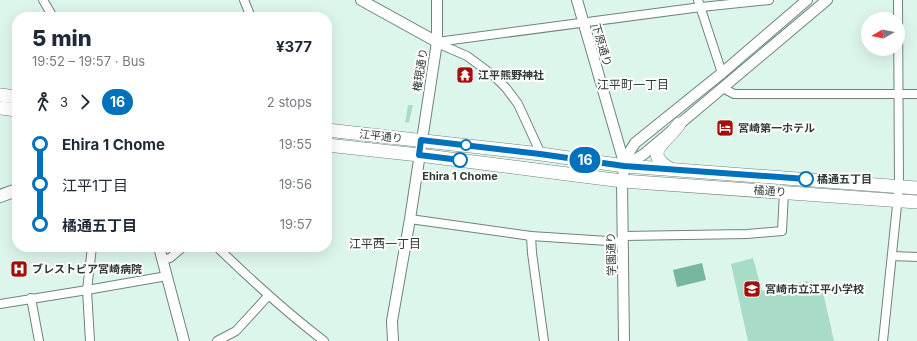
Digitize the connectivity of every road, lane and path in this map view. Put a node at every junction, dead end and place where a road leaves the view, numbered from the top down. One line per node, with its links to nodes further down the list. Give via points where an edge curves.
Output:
1 (43, 0): 11 (street)
2 (244, 0): 12 (street)
3 (361, 0): 14 (street, 権現通り)
4 (437, 0): 14 (street)
5 (577, 0): 13 (street, 下原通り)
6 (769, 0): 10 (street)
7 (808, 0): 15 (street)
8 (827, 0): 16 (street)
9 (898, 0): 17 (street)
10 (700, 4): 13 (street); 15 (street)
11 (50, 12)
12 (249, 12)
13 (583, 23): 14 (street); 29 (street, 下原通り)
14 (437, 42): 25 (street, 権現通り); 27 (street, via 467,56 506,88 518,104)
15 (722, 73): 29 (street, via 635,143)
16 (723, 88): 17 (street, via 734,94); 23 (street)
17 (898, 94): 18 (street); 32 (street)
18 (917, 94)
19 (0, 95): 20 (highway)
20 (12, 96)
21 (0, 108): 22 (highway)
22 (12, 109)
23 (679, 124): 29 (street, via 644,154); 30 (highway, via 657,149 658,161)
24 (332, 131): 25 (highway, 江平通り)
25 (421, 140): 27 (highway, 江平通り); 28 (street, 権現通り)
26 (332, 146): 28 (highway, 江平通り)
27 (540, 154): 29 (highway, 江平通り)
28 (419, 155): 31 (highway, 江平通り); 39 (street, 権現通り)
29 (624, 166): 30 (highway, 橘通り); 31 (street, 学園通り)
30 (670, 169): 32 (highway, 橘通り)
31 (622, 181): 35 (highway, 橘通り); 41 (street, 学園通り)
32 (899, 186): 33 (highway, 橘通り); 37 (street)
33 (917, 188)
34 (12, 192): 36 (main road)
35 (784, 192): 37 (highway, 橘通り); 41 (street, via 782,231)
36 (0, 196)
37 (898, 200): 38 (highway, 橘通り); 46 (street)
38 (917, 202)
39 (410, 219): 40 (street); 54 (street, 権現通り)
40 (531, 236): 41 (street); 60 (street)
41 (623, 239): 61 (street, 学園通り)
42 (91, 252): 50 (street)
43 (162, 252): 48 (street)
44 (177, 252): 48 (street)
45 (222, 252): 51 (street)
46 (892, 256): 47 (street); 62 (street)
47 (917, 257)
48 (164, 260): 49 (street)
49 (167, 276): 50 (street); 57 (street)
50 (87, 290): 52 (street); 56 (street)
51 (268, 296): 58 (street, via 236,331); 59 (street)
52 (31, 298): 53 (street); 55 (street)
53 (0, 304)
54 (391, 340)
55 (39, 341)
56 (90, 341)
57 (184, 341)
58 (217, 341)
59 (324, 341)
60 (544, 341)
61 (624, 341)
62 (883, 341)

